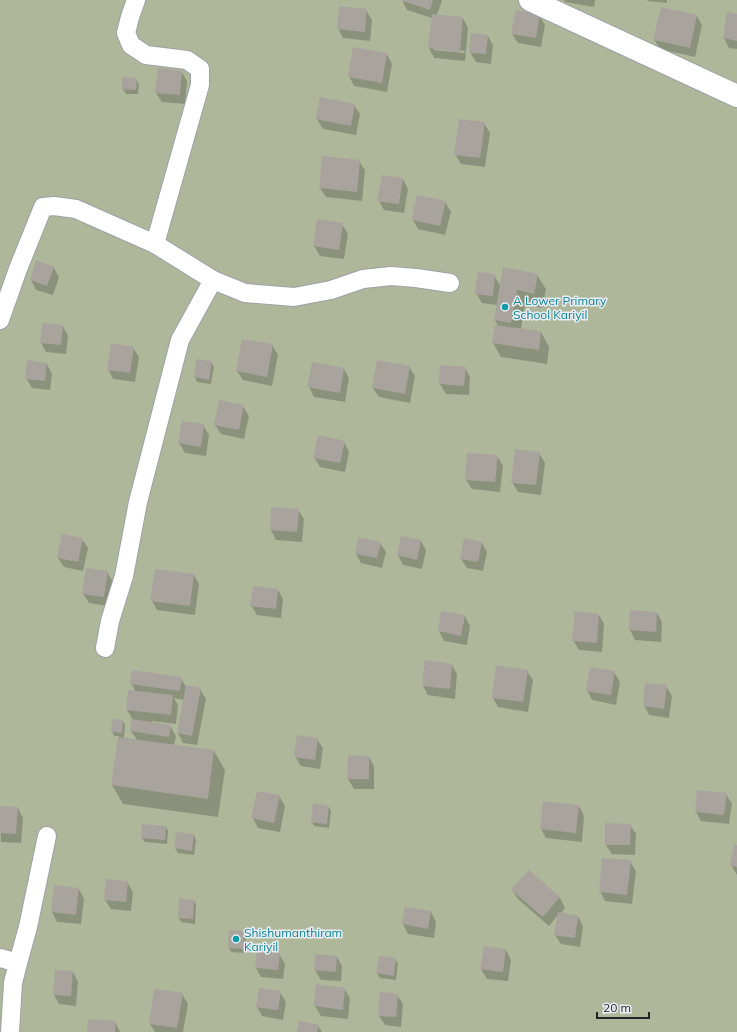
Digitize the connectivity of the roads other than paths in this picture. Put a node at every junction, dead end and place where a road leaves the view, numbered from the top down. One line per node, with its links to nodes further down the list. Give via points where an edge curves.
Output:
1 (136, 0): 4 (street, via 126,33 131,45 146,55 187,60 200,69 200,85)
2 (530, 0): 3 (street)
3 (737, 96)
4 (154, 244): 5 (street); 7 (street, via 76,209 44,207)
5 (213, 280): 6 (street, via 245,292 294,297 331,290 363,279 391,276); 8 (street, via 180,340 140,495 124,576 110,621)
6 (450, 283)
7 (0, 320)
8 (105, 648)
9 (47, 836): 11 (street)
10 (0, 958): 11 (street)
11 (18, 963): 12 (street)
12 (10, 1032)

